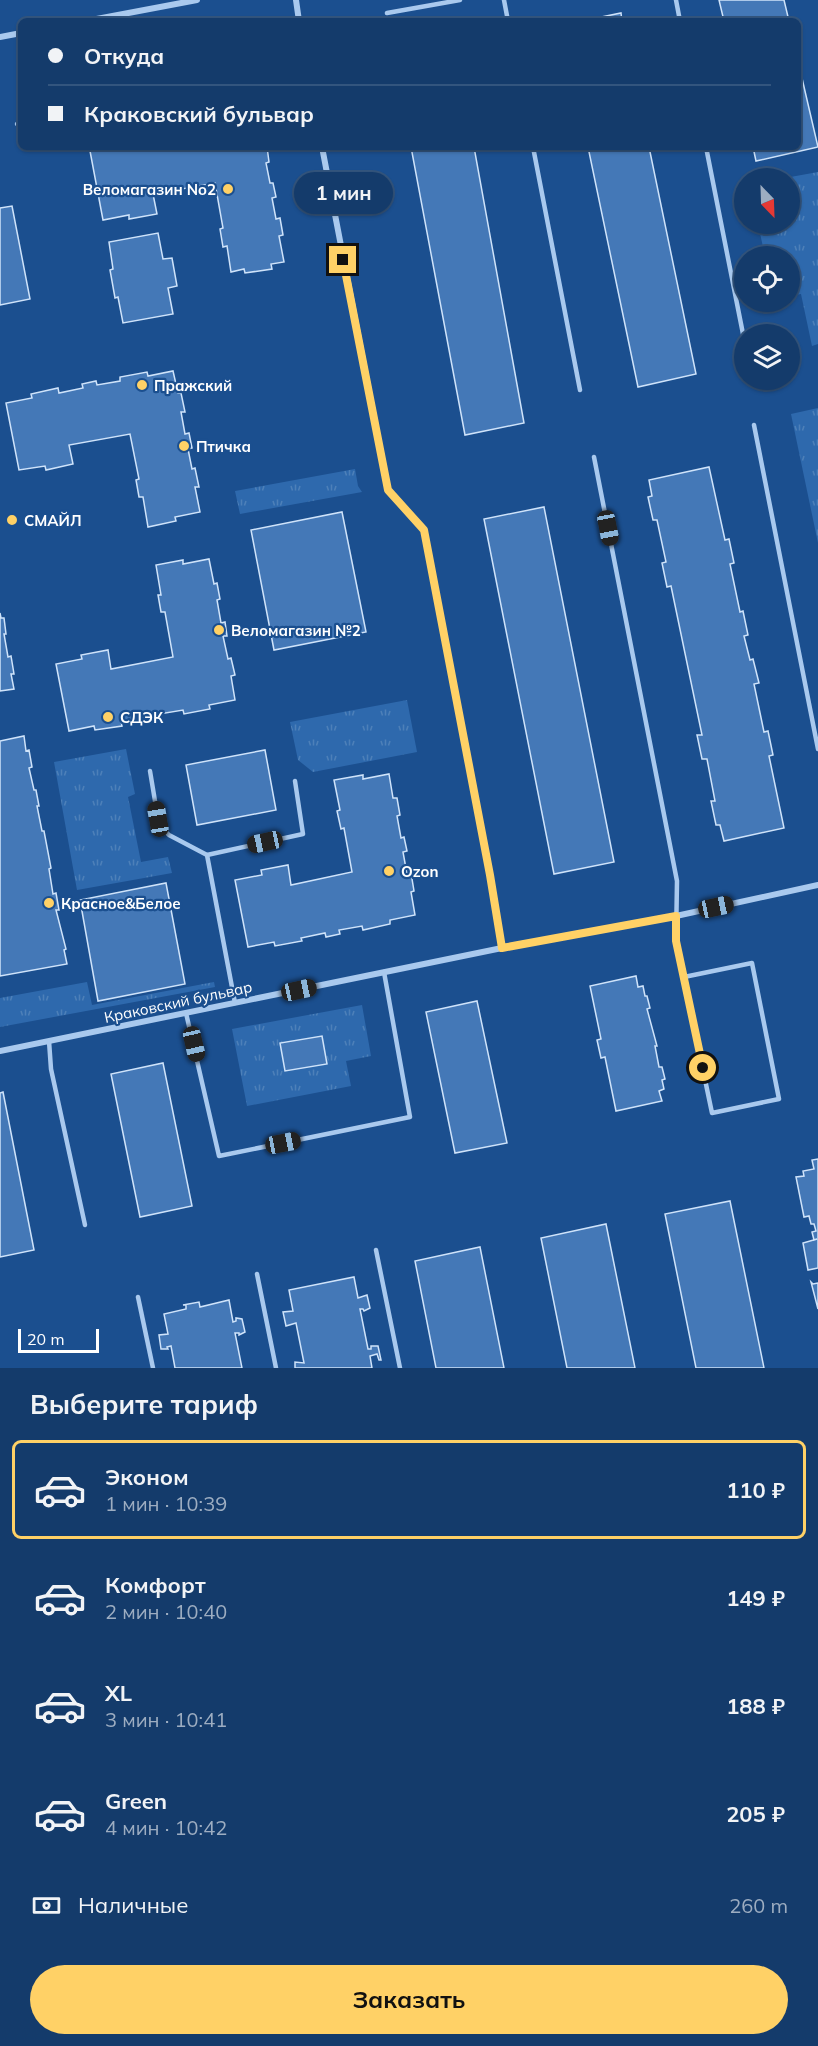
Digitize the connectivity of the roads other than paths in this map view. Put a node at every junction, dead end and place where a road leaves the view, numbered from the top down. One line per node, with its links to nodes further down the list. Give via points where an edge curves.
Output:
1 (197, 0): 7 (street)
2 (296, 0): 8 (street)
3 (460, 0): 6 (lane)
4 (504, 0): 9 (lane)
5 (676, 0): 10 (lane)
6 (387, 14)
7 (102, 18)
8 (299, 18)
9 (507, 18)
10 (679, 18)
11 (18, 34): 12 (street)
12 (0, 37)
13 (323, 150): 26 (street, via 388,490 424,530)
14 (534, 150): 17 (lane)
15 (707, 150): 16 (lane)
16 (741, 324)
17 (580, 390)
18 (754, 426): 20 (lane)
19 (594, 457): 25 (lane, via 677,881)
20 (818, 749)
21 (150, 771): 23 (lane, via 163,829)
22 (295, 782): 23 (lane, via 303,834)
23 (207, 855): 29 (lane)
24 (818, 885): 25 (street, Краковский бульвар)
25 (676, 916): 26 (street, Краковский бульвар); 28 (lane, via 676,941)
26 (502, 948): 27 (street, Краковский бульвар)
27 (384, 972): 29 (street, Краковский бульвар); 30 (lane, via 410,1117 219,1156)
28 (684, 977): 28 (lane, via 712,1113 779,1099 752,963)
29 (235, 1003): 30 (street, Краковский бульвар)
30 (186, 1013): 31 (street, Краковский бульвар)
31 (49, 1041): 32 (street, Краковский бульвар); 33 (lane, via 51,1069)
32 (0, 1051)
33 (85, 1225)
34 (376, 1250): 39 (lane)
35 (257, 1274): 38 (lane)
36 (138, 1297): 37 (lane)
37 (153, 1368)
38 (276, 1368)
39 (400, 1368)

